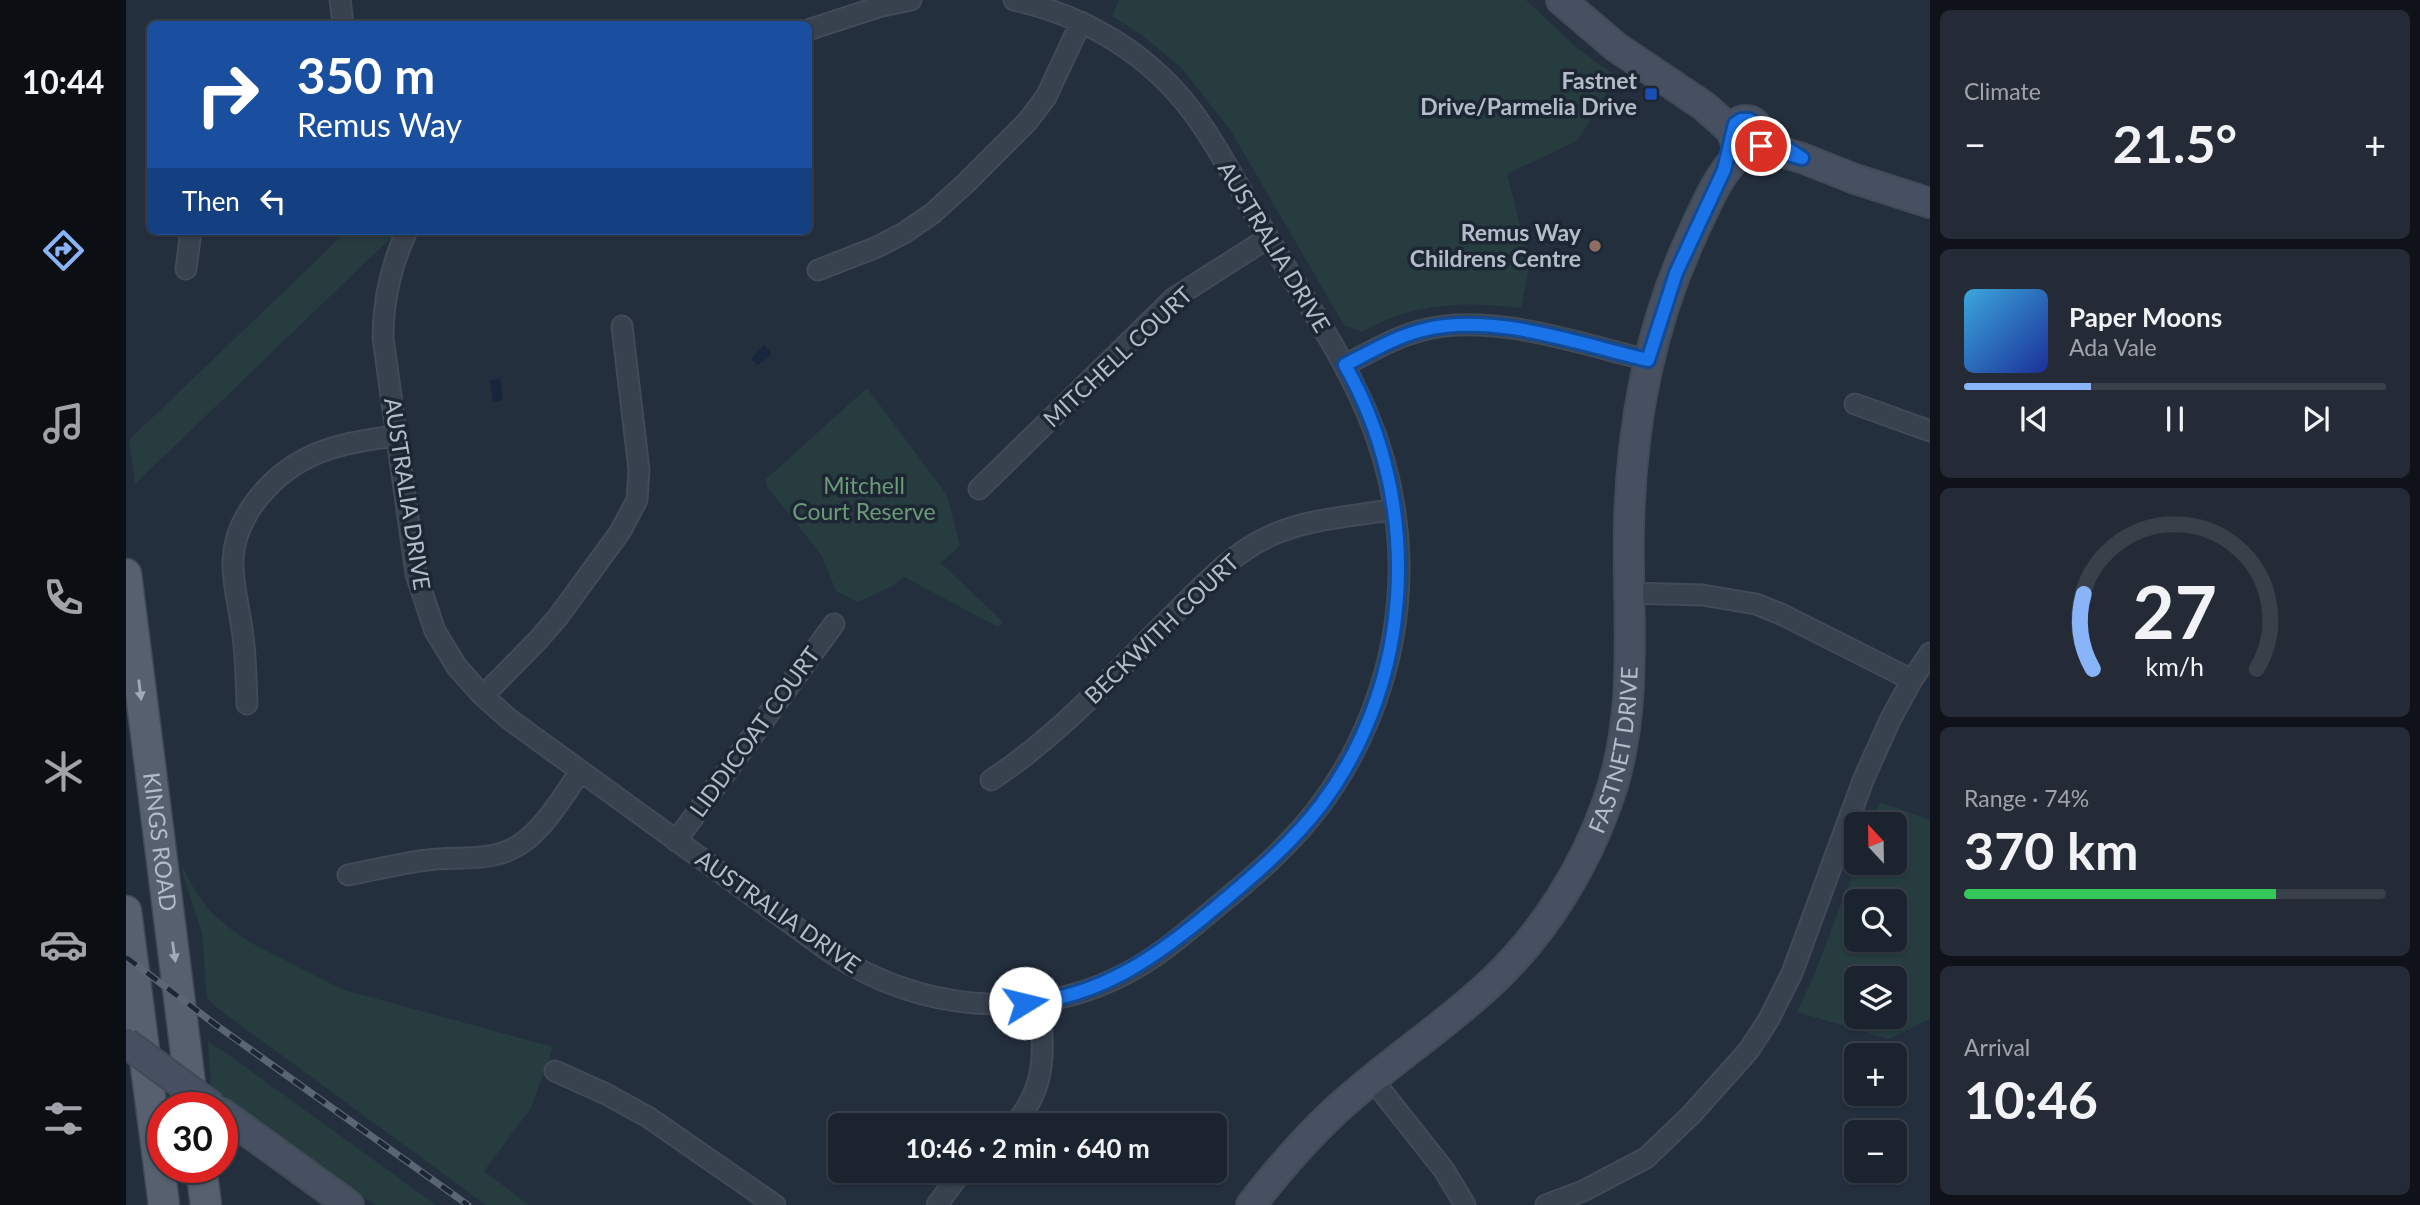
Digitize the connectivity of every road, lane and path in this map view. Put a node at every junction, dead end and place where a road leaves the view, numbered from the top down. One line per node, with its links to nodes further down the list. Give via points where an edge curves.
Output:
1 (340, 0): 6 (street)
2 (911, 0): 5 (street)
3 (1014, 0): 7 (street, AUSTRALIA DRIVE)
4 (1560, 0): 9 (street, via 1646,68)
5 (877, 4): 8 (street)
6 (343, 21)
7 (1081, 22): 13 (street, AUSTRALIA DRIVE, via 1132,51 1175,91 1209,137); 15 (street, via 1046,97 966,183 904,233)
8 (812, 28)
9 (1745, 133): 10 (street, via 1855,179); 17 (street, FASTNET DRIVE, via 1676,273)
10 (1930, 203)
11 (190, 235): 14 (street)
12 (405, 235): 21 (street, AUSTRALIA DRIVE, via 392,270 383,319)
13 (1268, 238): 18 (street, AUSTRALIA DRIVE); 22 (street, MITCHELL COURT, via 1174,298)
14 (186, 269)
15 (818, 270)
16 (621, 326): 29 (street, via 639,470 636,500 620,533 558,617)
17 (1648, 360): 18 (street, via 1532,332 1475,324 1406,335); 25 (street, FASTNET DRIVE, via 1632,476)
18 (1345, 365): 23 (street, AUSTRALIA DRIVE, via 1377,433)
19 (1855, 404): 20 (street)
20 (1930, 431)
21 (396, 436): 29 (street, AUSTRALIA DRIVE, via 412,556 424,602 445,648); 30 (street, via 351,442 307,458 276,480 246,515 233,561)
22 (979, 489)
23 (1394, 509): 32 (street, BECKWITH COURT, via 1293,527 1237,555 1056,732); 36 (street, AUSTRALIA DRIVE, via 1398,586 1390,653 1363,733 1321,806 1264,867 1156,955 1103,984)
24 (126, 574): 40 (main road, KINGS ROAD, one-way to 40)
25 (1630, 593): 28 (street, via 1702,595 1756,604); 39 (street, FASTNET DRIVE, via 1631,679 1621,753 1607,804 1575,874 1533,937 1495,979)
26 (834, 624): 33 (street, LIDDICOAT COURT)
27 (1930, 653): 28 (street)
28 (1912, 680): 53 (street, via 1864,778 1792,972 1749,1050 1646,1158)
29 (483, 696): 31 (street, AUSTRALIA DRIVE)
30 (247, 704)
31 (580, 772): 33 (street, AUSTRALIA DRIVE); 34 (street, via 540,826 512,849 484,857 429,859)
32 (991, 780)
33 (676, 841): 36 (street, AUSTRALIA DRIVE, via 830,953 873,977 952,1001)
34 (348, 875)
35 (126, 911): 46 (main road, KINGS ROAD)
36 (1039, 1002): 42 (street, via 1043,1064 1033,1099)
37 (126, 1043): 41 (street, bridge)
38 (555, 1071): 49 (street, via 648,1117)
39 (1372, 1079): 51 (street, FASTNET DRIVE, via 1305,1141); 52 (street, via 1432,1154)
40 (191, 1092)
41 (193, 1092)
42 (1023, 1113)
43 (238, 1125): 48 (street)
44 (203, 1183): 47 (main road)
45 (953, 1183): 50 (street)
46 (164, 1205)
47 (206, 1205)
48 (349, 1205)
49 (775, 1205)
50 (937, 1205)
51 (1251, 1205)
52 (1465, 1205)
53 (1546, 1205)

